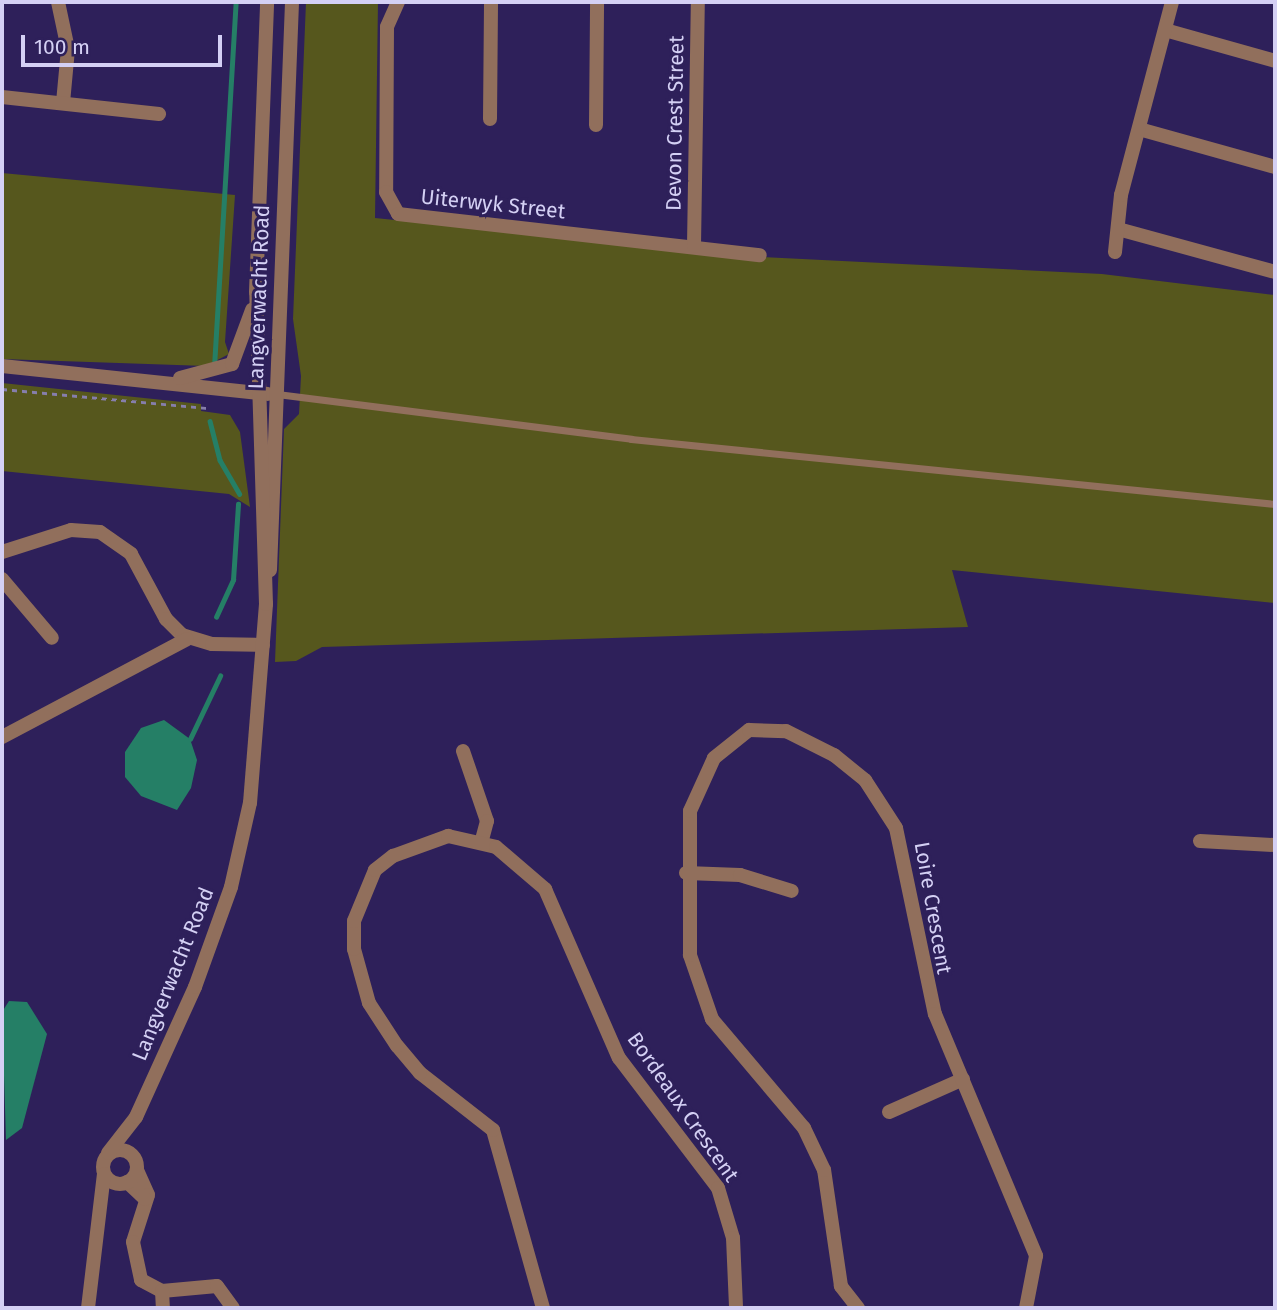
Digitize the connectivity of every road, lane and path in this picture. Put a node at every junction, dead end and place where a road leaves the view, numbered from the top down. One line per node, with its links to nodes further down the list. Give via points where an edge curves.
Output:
1 (58, 2): 12 (street, via 68,49)
2 (267, 2): 23 (street, Langverwacht Road)
3 (292, 2): 28 (street, Langverwacht Road)
4 (398, 2): 19 (street, Uiterwyk Street, via 387,27 386,192 398,214)
5 (491, 2): 14 (street)
6 (597, 2): 15 (street)
7 (698, 2): 19 (street, Devon Crest Street)
8 (1172, 2): 9 (street)
9 (1165, 30): 10 (street); 16 (street)
10 (1275, 61)
11 (2, 97): 12 (street)
12 (63, 103): 13 (street)
13 (159, 114)
14 (489, 119)
15 (596, 125)
16 (1139, 129): 17 (street); 18 (street)
17 (1275, 167)
18 (1118, 229): 20 (street); 22 (street)
19 (694, 246): 21 (street, Uiterwyk Street)
20 (1115, 252)
21 (760, 255)
22 (1275, 272)
23 (256, 292): 25 (street, via 232,364); 27 (street, Langverwacht Road)
24 (2, 366): 25 (street)
25 (161, 381): 27 (street)
26 (2, 389): 29 (path)
27 (259, 393): 28 (street); 33 (street, Langverwacht Road)
28 (277, 394): 30 (lane, via 631,439); 33 (street, Langverwacht Road)
29 (208, 408)
30 (1275, 504)
31 (2, 552): 35 (street, via 71,530 108,536 131,554 166,619)
32 (2, 579): 34 (street)
33 (266, 593): 36 (street, Langverwacht Road)
34 (52, 638)
35 (187, 639): 36 (street); 37 (street)
36 (264, 645): 46 (street, Langverwacht Road, via 250,803 230,887 195,987)
37 (2, 737)
38 (463, 751): 39 (street, via 487,821)
39 (482, 840): 57 (street, Bordeaux Crescent, via 448,836 393,856 375,870 354,920 354,949 369,1003 397,1046 420,1073 493,1130); 58 (street, Bordeaux Crescent, via 521,862 545,889 619,1058 718,1188 733,1238)
40 (1200, 841): 41 (street)
41 (1275, 845)
42 (686, 873): 43 (street, via 740,875); 44 (street, Loire Crescent, via 690,811 698,784 727,741 773,727 843,762 865,780 896,828 921,971); 59 (street, Loire Crescent, via 690,955 712,1019 804,1128 824,1170 841,1286)
43 (792, 891)
44 (963, 1079): 45 (street); 60 (street, Loire Crescent, via 1036,1256)
45 (889, 1112)
46 (136, 1117): 47 (street, Langverwacht Road); 48 (street, Langverwacht Road)
47 (108, 1153): 48 (street, via 122,1149); 49 (street)
48 (136, 1163): 50 (street); 51 (street, Langverwacht Road)
49 (104, 1174): 50 (street); 52 (street)
50 (125, 1183): 51 (street); 52 (street)
51 (145, 1204): 53 (street, via 133,1242 141,1280)
52 (99, 1220): 54 (street)
53 (162, 1291): 55 (street); 56 (street, via 217,1286)
54 (88, 1308)
55 (163, 1308)
56 (233, 1308)
57 (543, 1308)
58 (736, 1308)
59 (858, 1308)
60 (1026, 1308)

